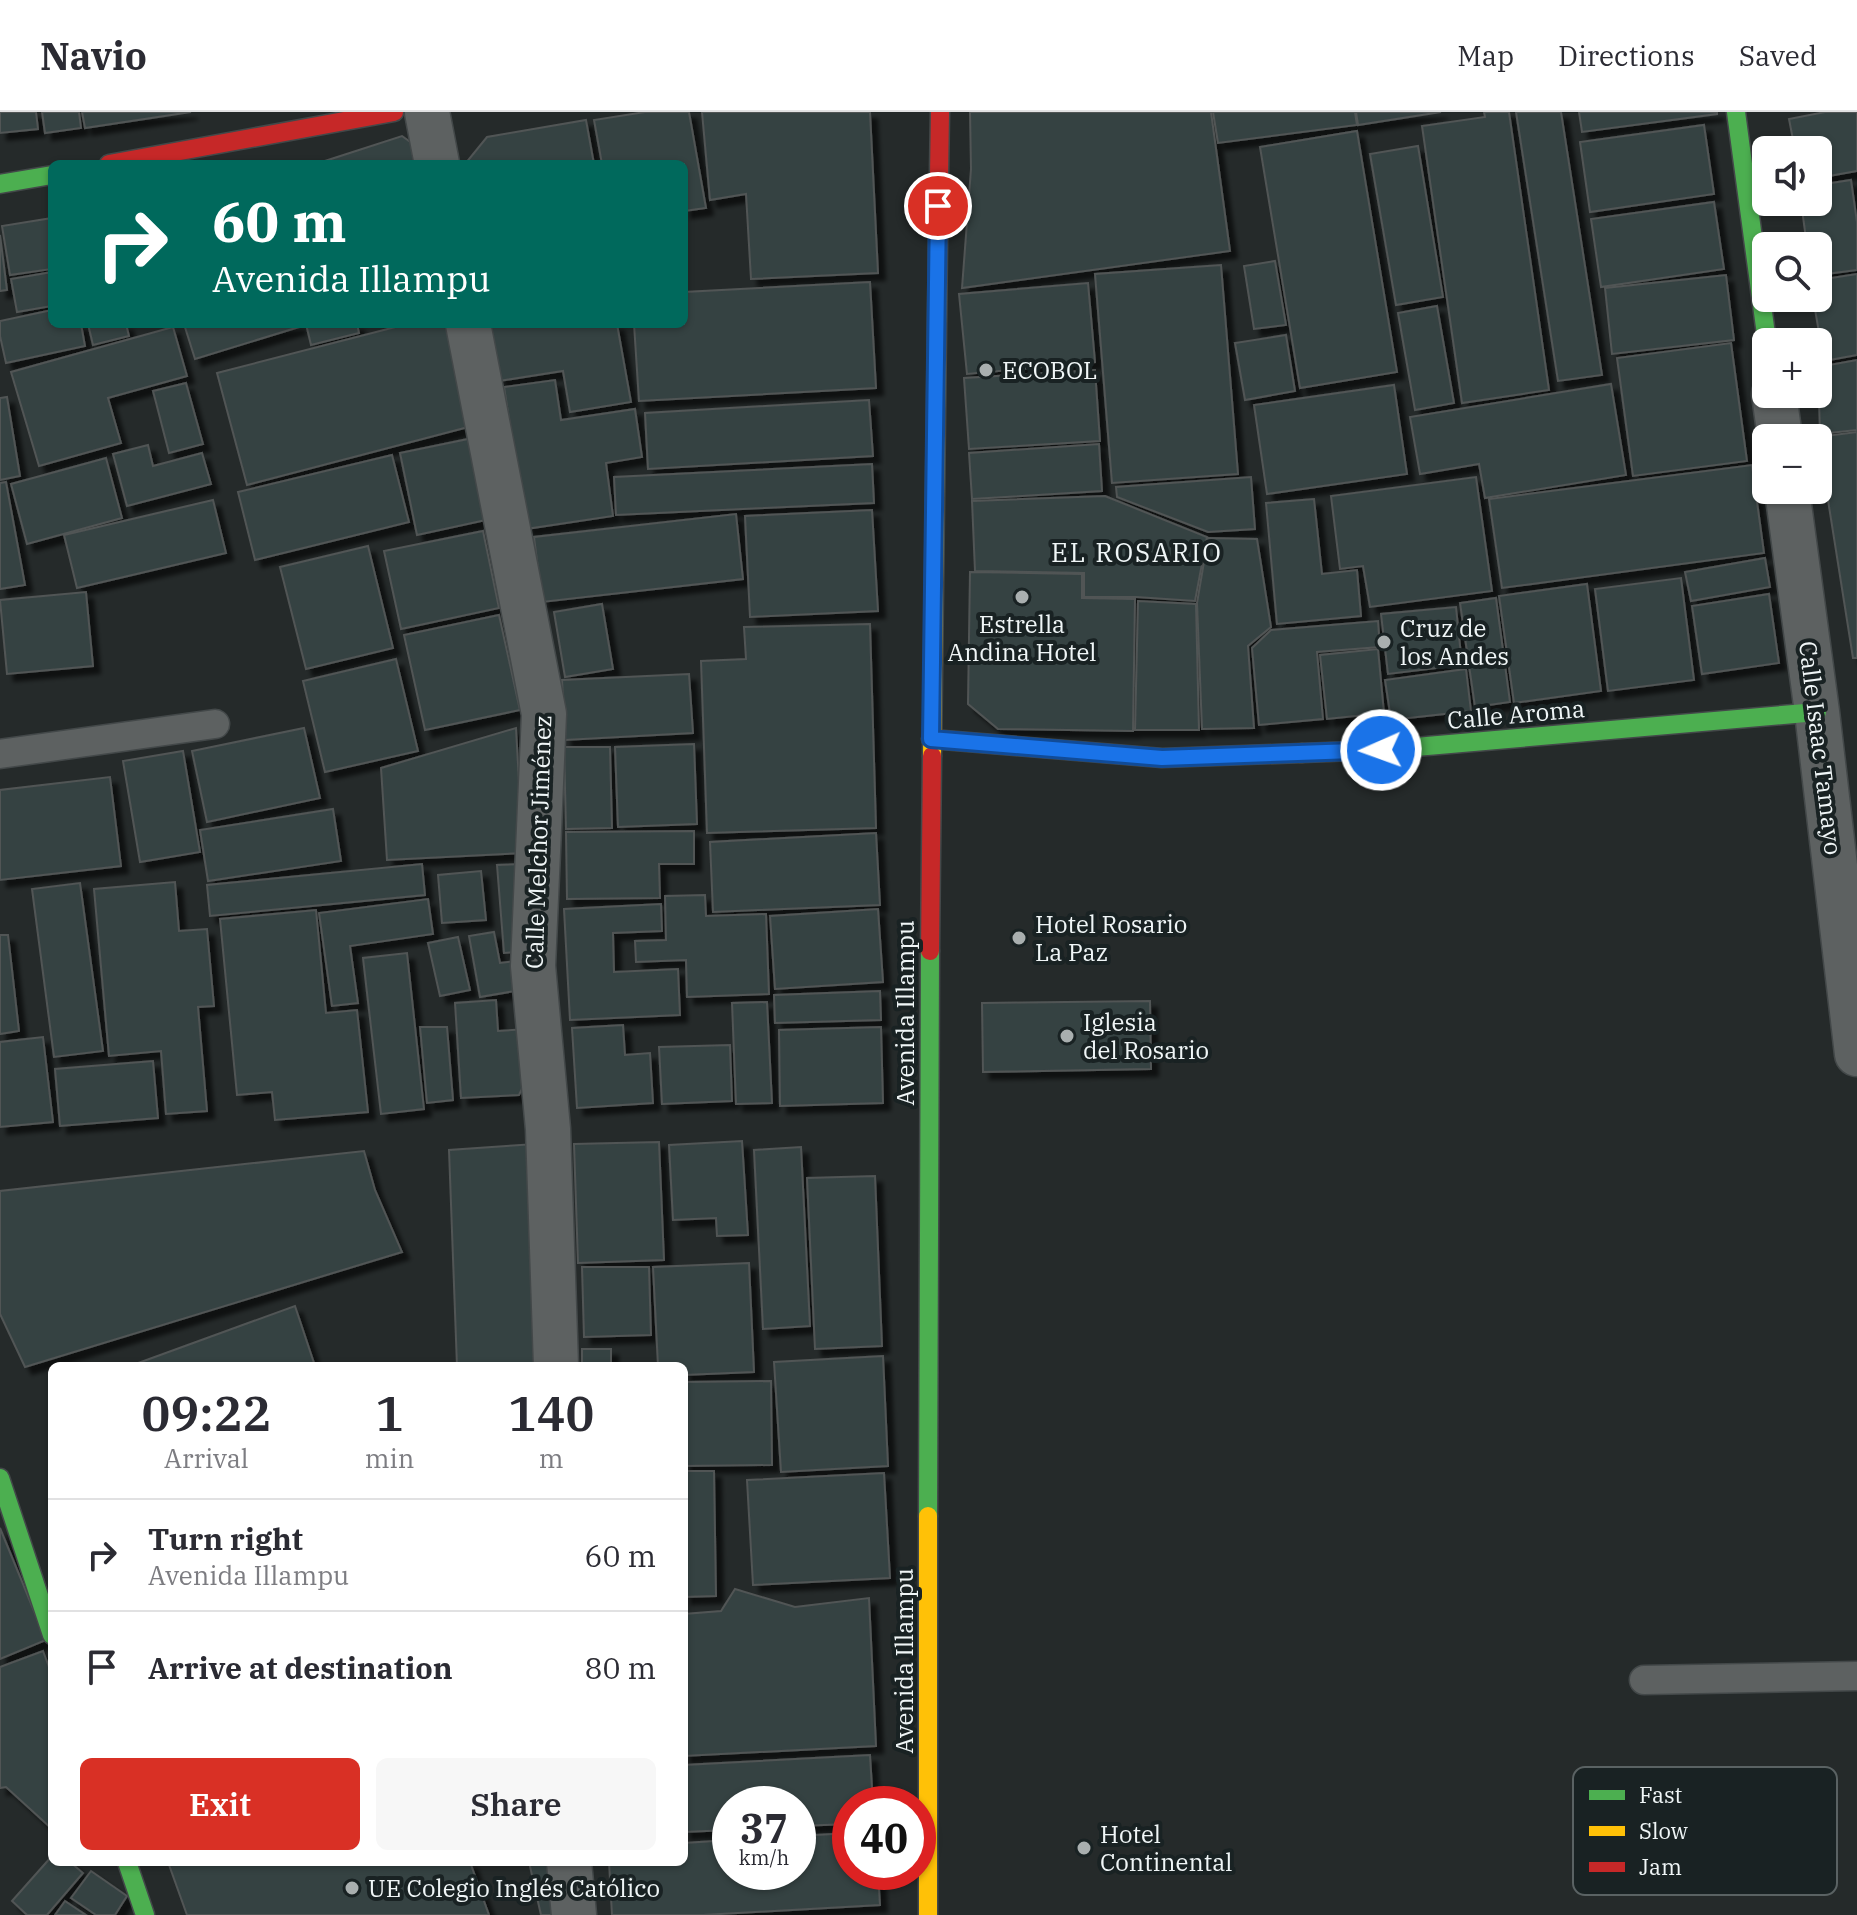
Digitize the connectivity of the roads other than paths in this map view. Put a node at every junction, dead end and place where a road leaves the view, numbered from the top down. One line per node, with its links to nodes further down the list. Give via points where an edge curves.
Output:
1 (394, 112): 5 (main road)
2 (427, 112): 7 (street)
3 (940, 112): 15 (main road, Avenida Illampu)
4 (1736, 112): 11 (main road)
5 (272, 123): 6 (main road)
6 (125, 160)
7 (436, 160)
8 (48, 176): 9 (main road)
9 (0, 184)
10 (469, 328): 18 (street, Calle Melchor Jiménez, via 544,714 533,966 548,1129)
11 (1765, 328)
12 (1789, 504): 13 (street, Calle Isaac Tamayo)
13 (1817, 712): 15 (main road, Calle Aroma, via 1381,750 1162,758); 17 (street, Calle Isaac Tamayo)
14 (215, 724): 16 (lane)
15 (931, 739): 27 (main road, Avenida Illampu)
16 (0, 754)
17 (1857, 1054)
18 (556, 1362)
19 (0, 1478): 20 (main road)
20 (48, 1623)
21 (1857, 1676): 22 (lane)
22 (1644, 1680)
23 (128, 1866): 25 (main road)
24 (569, 1866): 26 (street)
25 (145, 1915)
26 (574, 1915)
27 (928, 1915)

